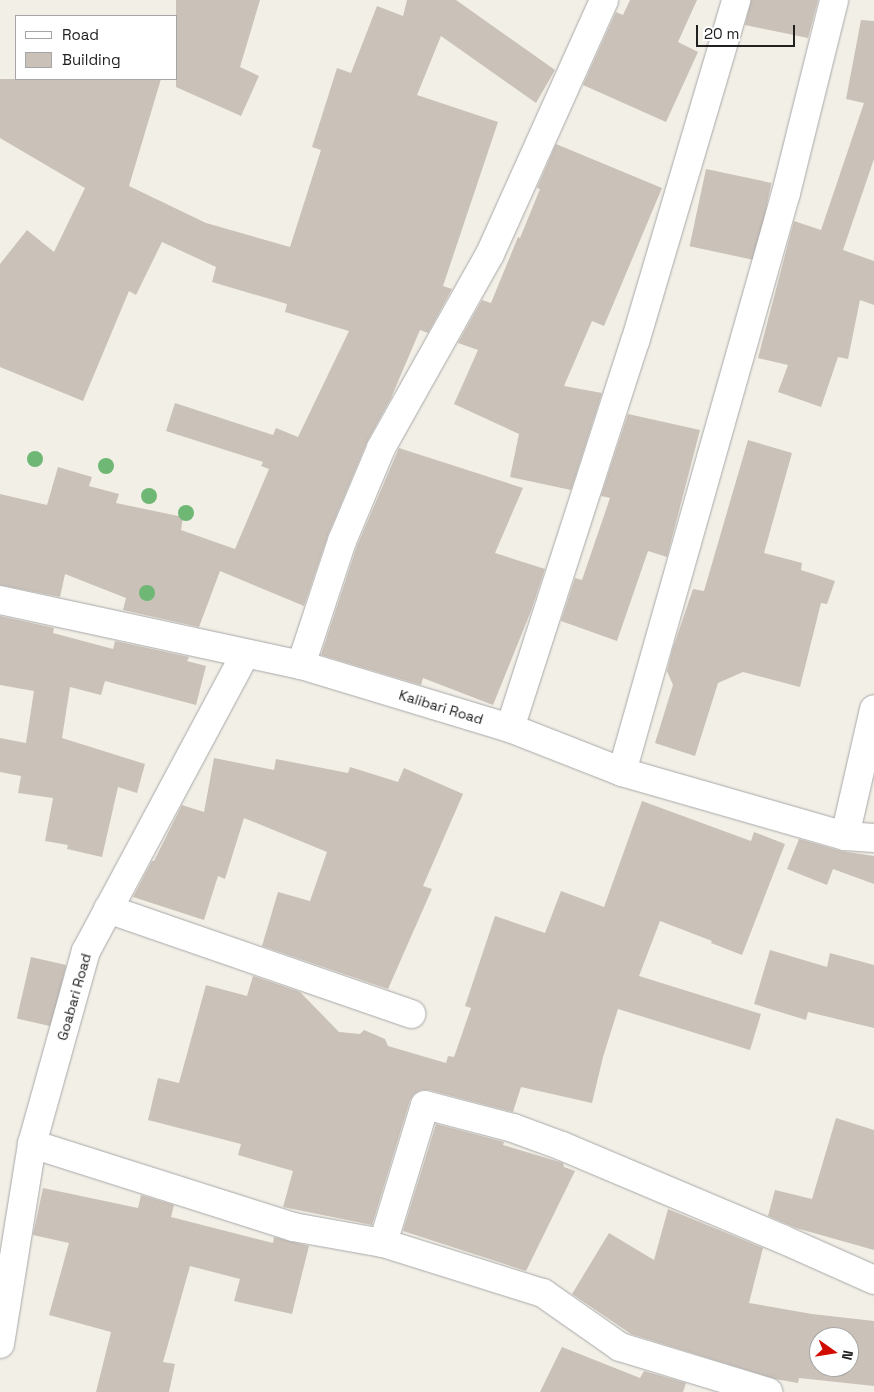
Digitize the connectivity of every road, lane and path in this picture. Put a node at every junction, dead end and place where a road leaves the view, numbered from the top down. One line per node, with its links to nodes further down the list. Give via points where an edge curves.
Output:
1 (604, 0): 6 (street, via 490,254 381,448 342,541)
2 (736, 0): 8 (street, via 635,342)
3 (834, 0): 9 (street, via 786,193)
4 (0, 600): 5 (street, Kalibari Road)
5 (246, 654): 6 (street, Kalibari Road); 12 (street, Goabari Road)
6 (301, 665): 8 (street, Kalibari Road)
7 (874, 709): 10 (street)
8 (510, 728): 9 (street, Kalibari Road)
9 (622, 772): 10 (street, Kalibari Road)
10 (845, 836): 11 (street, Kalibari Road)
11 (874, 838)
12 (108, 909): 13 (street); 14 (street, Goabari Road, via 86,951)
13 (411, 1014)
14 (32, 1144): 15 (street, via 293,1227); 17 (street, Goabari Road)
15 (383, 1243): 16 (street, via 425,1106 513,1128 562,1146); 18 (street, via 544,1293 620,1347)
16 (874, 1280)
17 (0, 1344)
18 (768, 1392)

